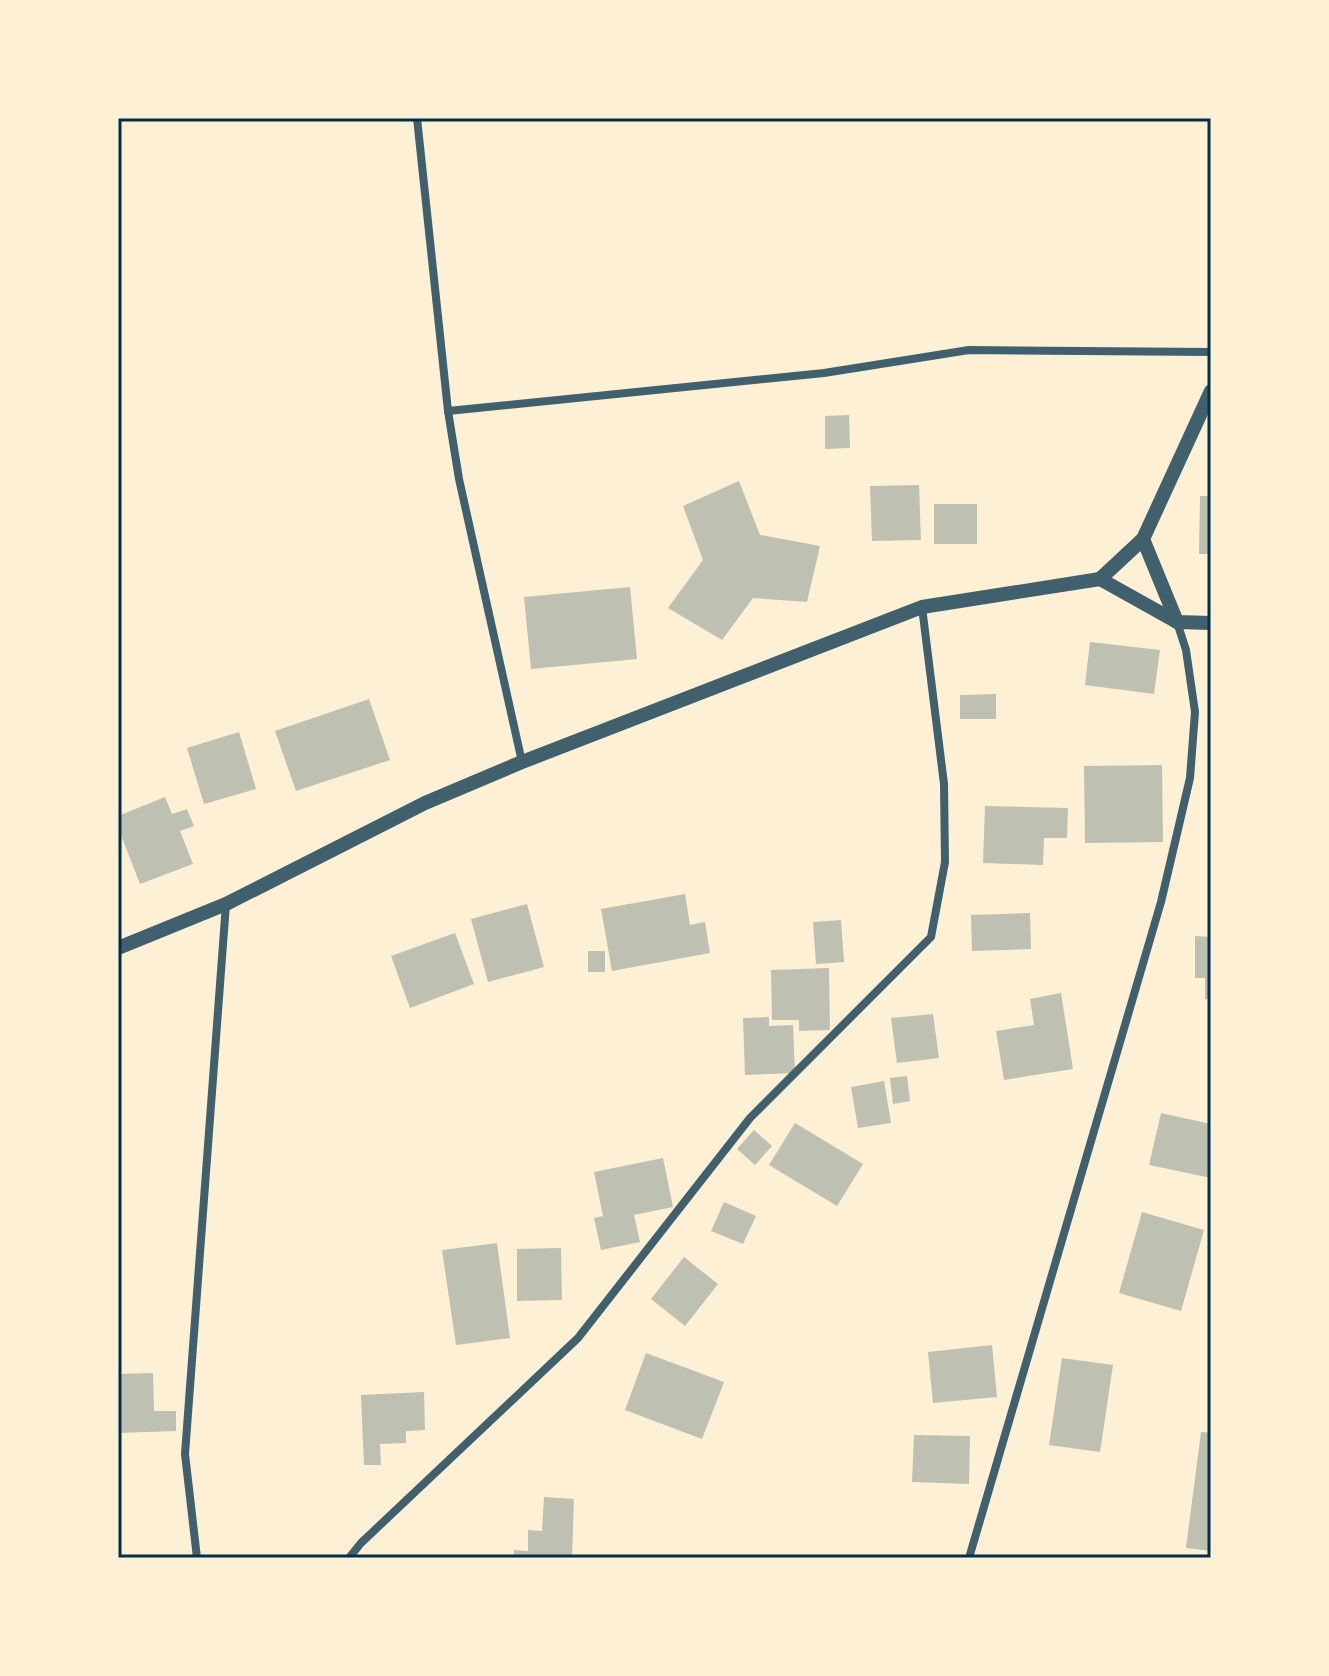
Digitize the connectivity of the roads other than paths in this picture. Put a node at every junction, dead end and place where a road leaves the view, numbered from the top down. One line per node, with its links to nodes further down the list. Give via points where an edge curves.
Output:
1 (417, 118): 4 (street)
2 (1211, 352): 4 (street, via 969,350 824,373)
3 (1211, 391): 5 (street)
4 (448, 411): 10 (street)
5 (1143, 539): 6 (street); 8 (street)
6 (1100, 579): 7 (street); 8 (street)
7 (922, 607): 10 (street); 14 (street, via 944,784 945,862 931,937 750,1118 578,1338)
8 (1177, 622): 9 (street); 15 (street, via 1195,712 1190,778 1161,902)
9 (1211, 623)
10 (522, 762): 11 (street, via 425,803)
11 (226, 904): 12 (street); 13 (street, via 185,1454)
12 (118, 948)
13 (197, 1558)
14 (349, 1558)
15 (969, 1558)

